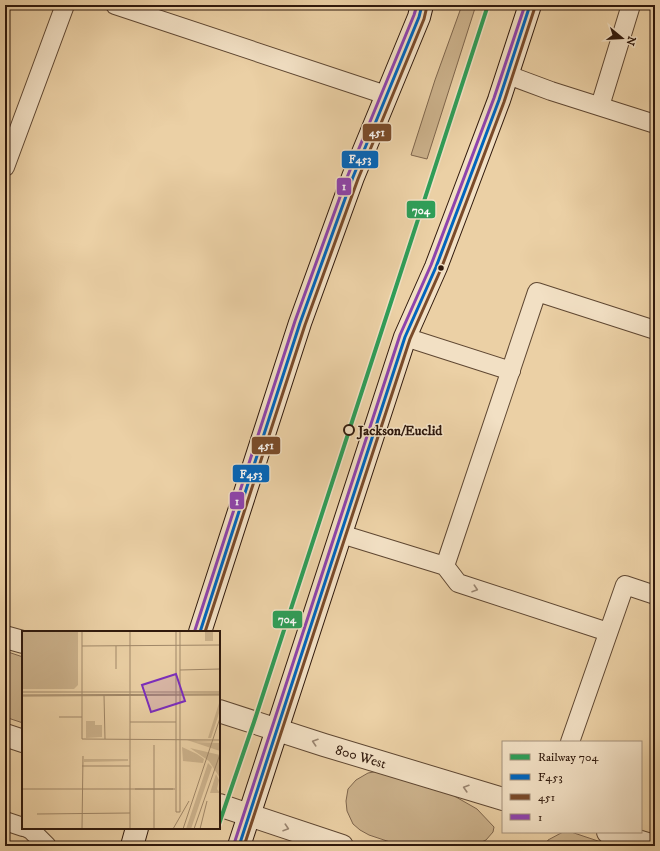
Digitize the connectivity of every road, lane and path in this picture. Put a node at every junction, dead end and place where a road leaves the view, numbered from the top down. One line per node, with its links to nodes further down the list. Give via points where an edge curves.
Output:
1 (65, 5): 10 (lane)
2 (115, 5): 7 (lane)
3 (422, 5): 7 (main road)
4 (530, 5): 6 (main road)
5 (631, 5): 8 (lane)
6 (508, 76): 8 (lane); 12 (main road, via 436,267)
7 (386, 95): 17 (main road, via 300,323)
8 (600, 106): 9 (lane)
9 (655, 124)
10 (5, 167)
11 (655, 330): 13 (lane, via 537,292)
12 (405, 337): 13 (lane); 14 (main road)
13 (510, 370): 15 (lane)
14 (340, 534): 15 (lane); 22 (main road)
15 (445, 566): 18 (lane, one-way to 18, via 458,583)
16 (655, 595): 18 (lane, via 625,585)
17 (200, 631)
18 (608, 632): 25 (lane)
19 (5, 637): 20 (main road)
20 (22, 642)
21 (220, 711): 22 (main road, 800 West)
22 (276, 730): 26 (main road, 800 West, one-way to 22); 28 (main road)
23 (5, 735): 24 (main road)
24 (22, 741)
25 (570, 741)
26 (502, 800)
27 (220, 805): 28 (main road)
28 (249, 815): 36 (main road); 37 (main road, one-way to 37)
29 (5, 821): 30 (lane)
30 (22, 827)
31 (29, 829): 34 (lane)
32 (137, 829): 35 (main road)
33 (611, 833): 38 (main road)
34 (47, 846)
35 (132, 846)
36 (238, 846)
37 (342, 846)
38 (654, 846)

